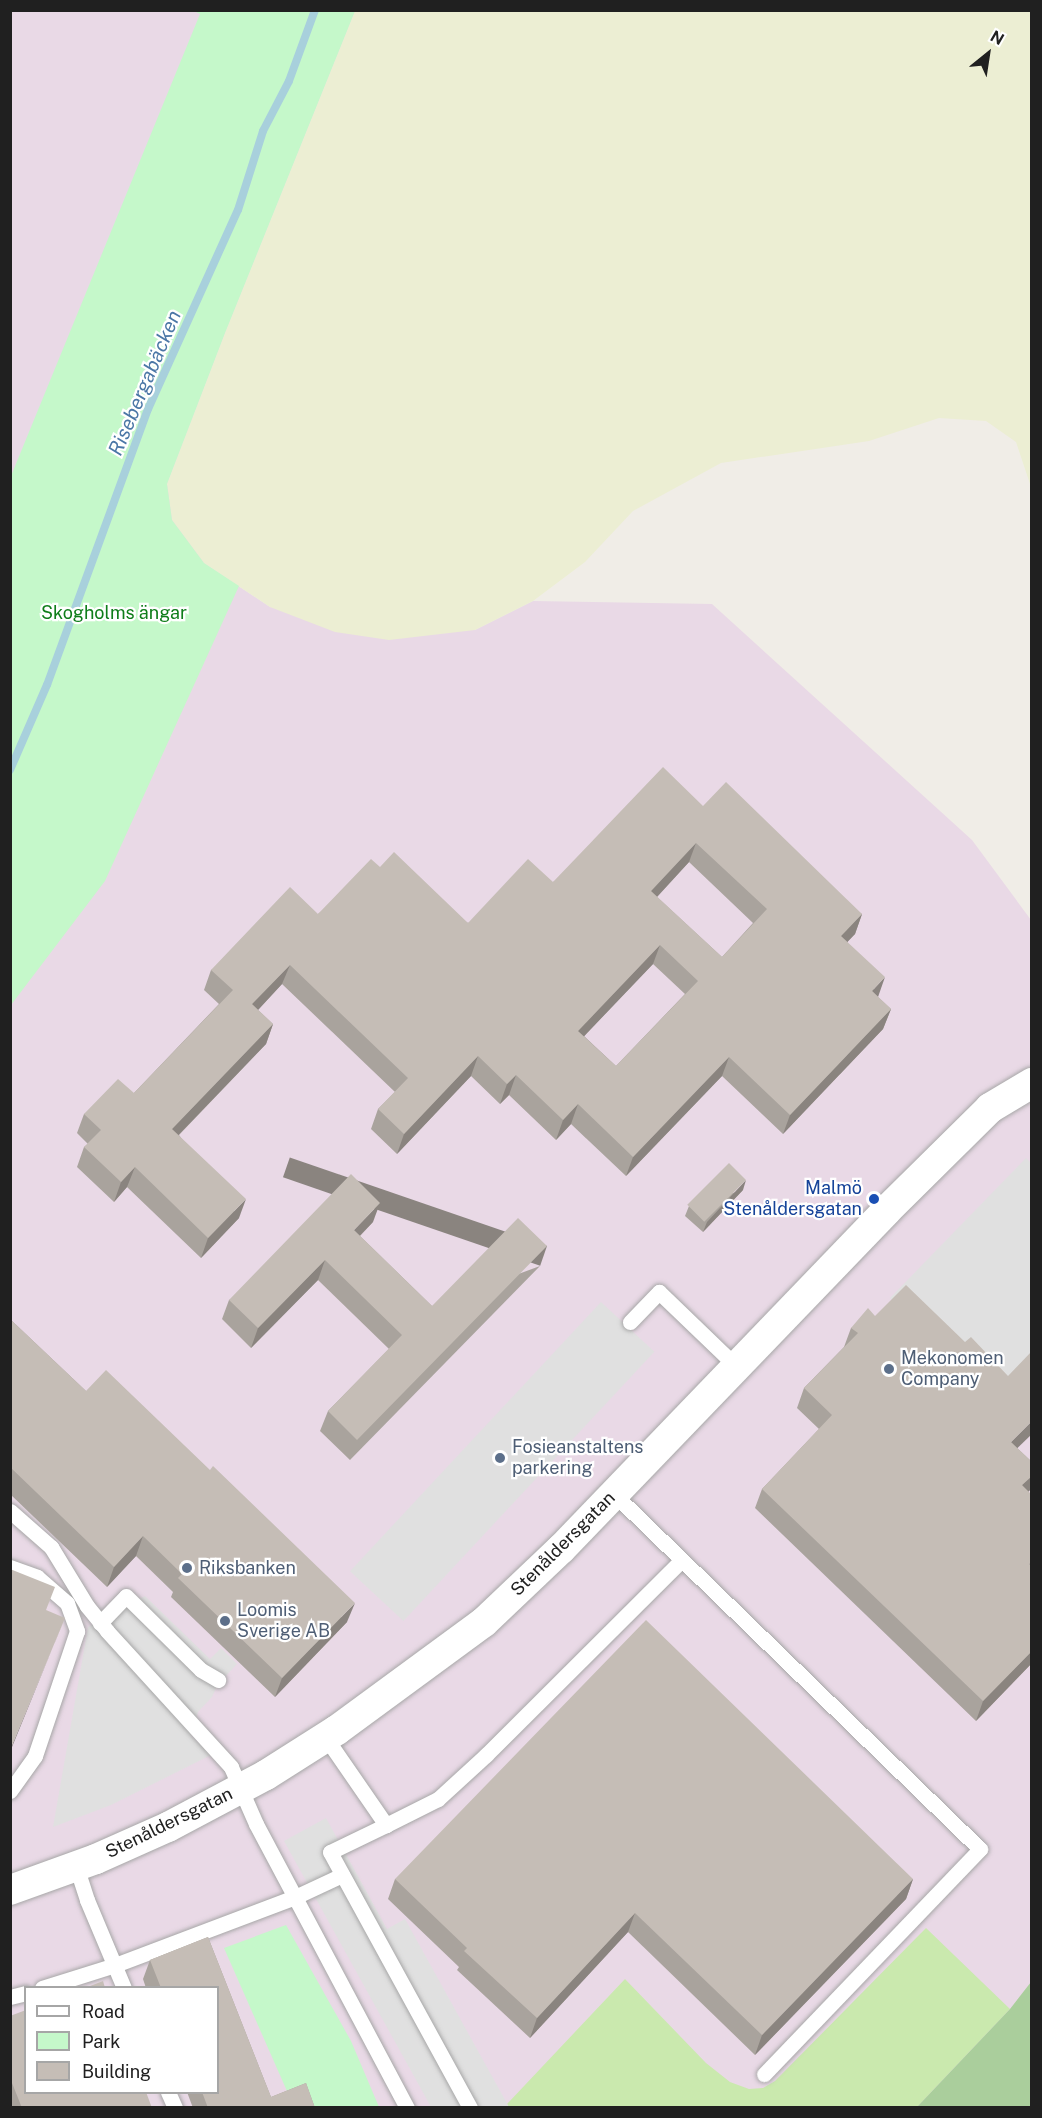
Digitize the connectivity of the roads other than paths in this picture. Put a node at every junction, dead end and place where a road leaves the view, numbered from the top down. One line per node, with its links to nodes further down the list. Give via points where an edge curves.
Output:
1 (1032, 1083): 3 (street, Stenåldersgatan, via 990,1108)
2 (630, 1322): 3 (lane, via 659,1292)
3 (736, 1366): 4 (street, Stenåldersgatan)
4 (614, 1494): 6 (lane); 10 (street, Stenåldersgatan, via 484,1622)
5 (10, 1511): 8 (lane, via 51,1547)
6 (682, 1560): 13 (lane, via 446,1792); 21 (lane, via 980,1849)
7 (10, 1567): 12 (lane, via 37,1577 67,1603 76,1631 35,1756)
8 (100, 1623): 9 (lane, via 126,1596 201,1670); 11 (lane, via 214,1745)
9 (218, 1680)
10 (326, 1738): 11 (street, Stenåldersgatan); 13 (lane)
11 (242, 1788): 14 (street, Stenåldersgatan, via 168,1827); 17 (lane, via 256,1824)
12 (10, 1791)
13 (386, 1825): 15 (lane, via 330,1852)
14 (76, 1866): 16 (street, Stenåldersgatan); 18 (lane)
15 (342, 1875): 17 (lane); 25 (lane)
16 (10, 1890)
17 (295, 1897): 18 (lane); 24 (lane)
18 (115, 1965): 19 (lane); 20 (lane)
19 (48, 1986)
20 (123, 1986)
21 (764, 2074)
22 (169, 2094): 23 (lane)
23 (175, 2108)
24 (407, 2108)
25 (470, 2108)

